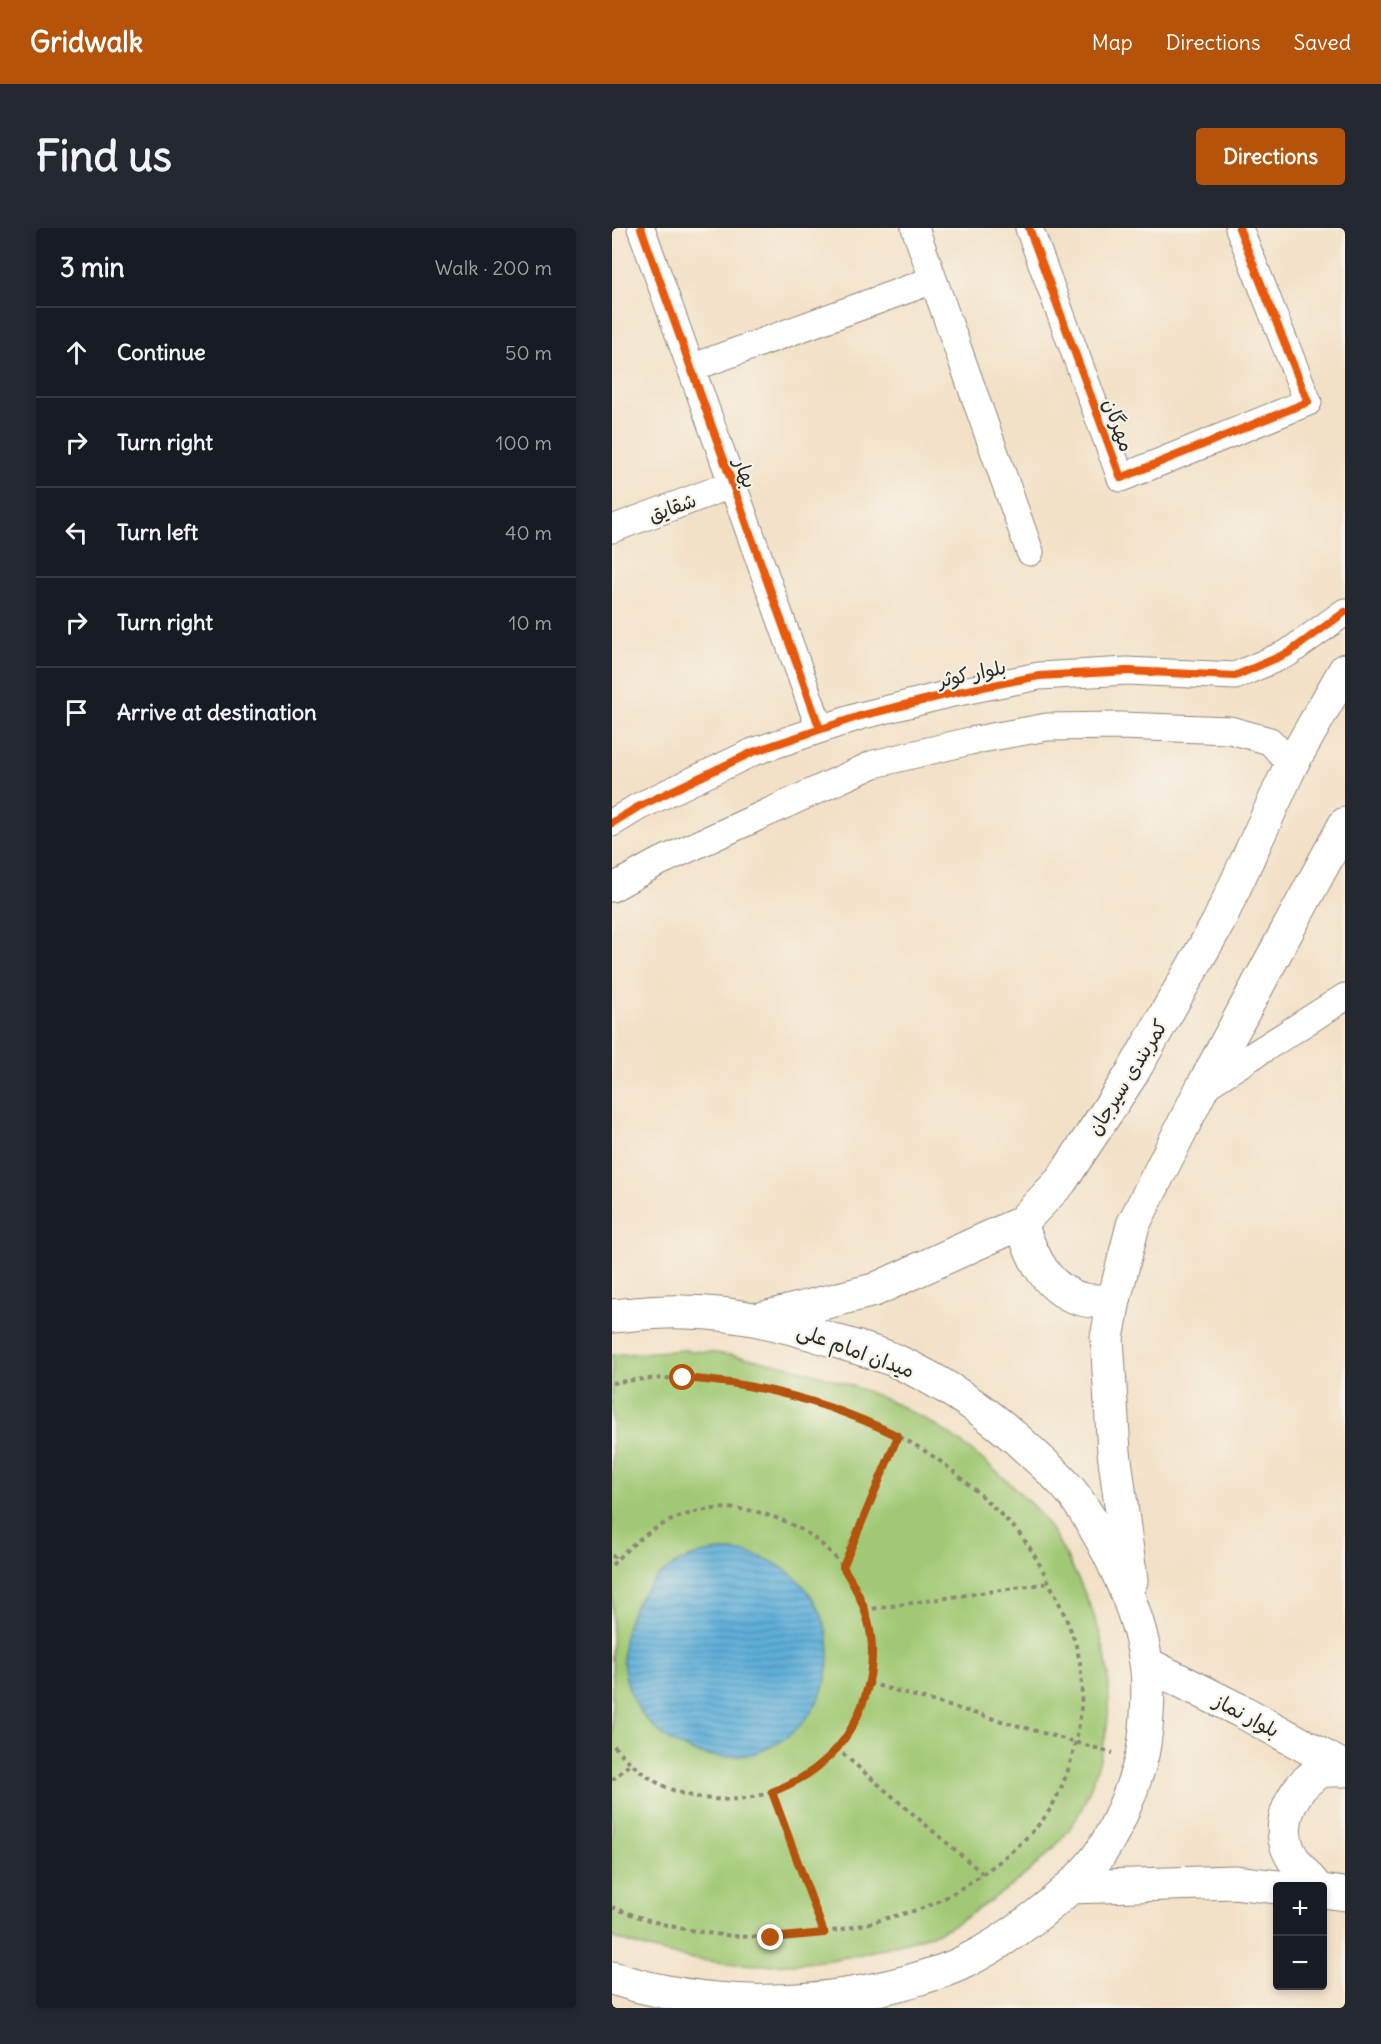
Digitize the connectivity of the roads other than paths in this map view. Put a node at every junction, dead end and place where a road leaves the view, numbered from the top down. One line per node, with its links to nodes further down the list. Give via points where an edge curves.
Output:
1 (642, 228): 6 (street, بهار)
2 (915, 228): 5 (street)
3 (1029, 228): 4 (street, مهرگان, via 1120,478 1308,402)
4 (1239, 228)
5 (933, 280): 6 (street); 9 (street)
6 (691, 368): 7 (street, بهار)
7 (733, 484): 8 (street, شقایق); 12 (street, بهار)
8 (612, 529)
9 (1030, 552)
10 (1345, 612): 12 (street, بلوار کوثر, via 1288,653 1235,676 1127,671 1039,676 953,693)
11 (1345, 669): 13 (main road, کمربندی سیرجان)
12 (820, 729): 14 (street, بلوار کوثر, via 753,752)
13 (1292, 765): 16 (street, via 1270,741 1230,730 1047,727 874,764); 19 (main road, کمربندی سیرجان, via 1218,923 1131,1075 1061,1181)
14 (612, 823)
15 (1345, 824): 18 (main road)
16 (612, 888)
17 (1345, 997): 18 (street)
18 (1202, 1088): 20 (main road, via 1133,1225)
19 (1021, 1223): 20 (main road, via 1034,1258 1056,1288 1085,1300); 22 (main road, کمربندی سیرجان, via 874,1290)
20 (1114, 1300): 23 (main road, via 1107,1338 1114,1452)
21 (612, 1316): 22 (main road, میدان امام علی, via 685,1312)
22 (758, 1319): 23 (main road, میدان امام علی, via 890,1359 956,1392 987,1414 1017,1438 1075,1497 1118,1573)
23 (1136, 1616): 24 (main road, میدان امام علی)
24 (1147, 1664): 25 (main road, بلوار نماز); 28 (main road, میدان امام علی, via 1141,1761 1102,1850)
25 (1345, 1769): 26 (main road, via 1319,1772 1301,1787 1283,1828 1288,1850)
26 (1311, 1882)
27 (1273, 1886): 28 (main road, via 1234,1882)
28 (1070, 1887): 32 (main road, میدان امام علی, via 962,1964)
29 (1327, 1892): 30 (main road)
30 (1345, 1894)
31 (612, 1978): 32 (main road, میدان امام علی, via 661,1992 735,2004)
32 (838, 2002)

